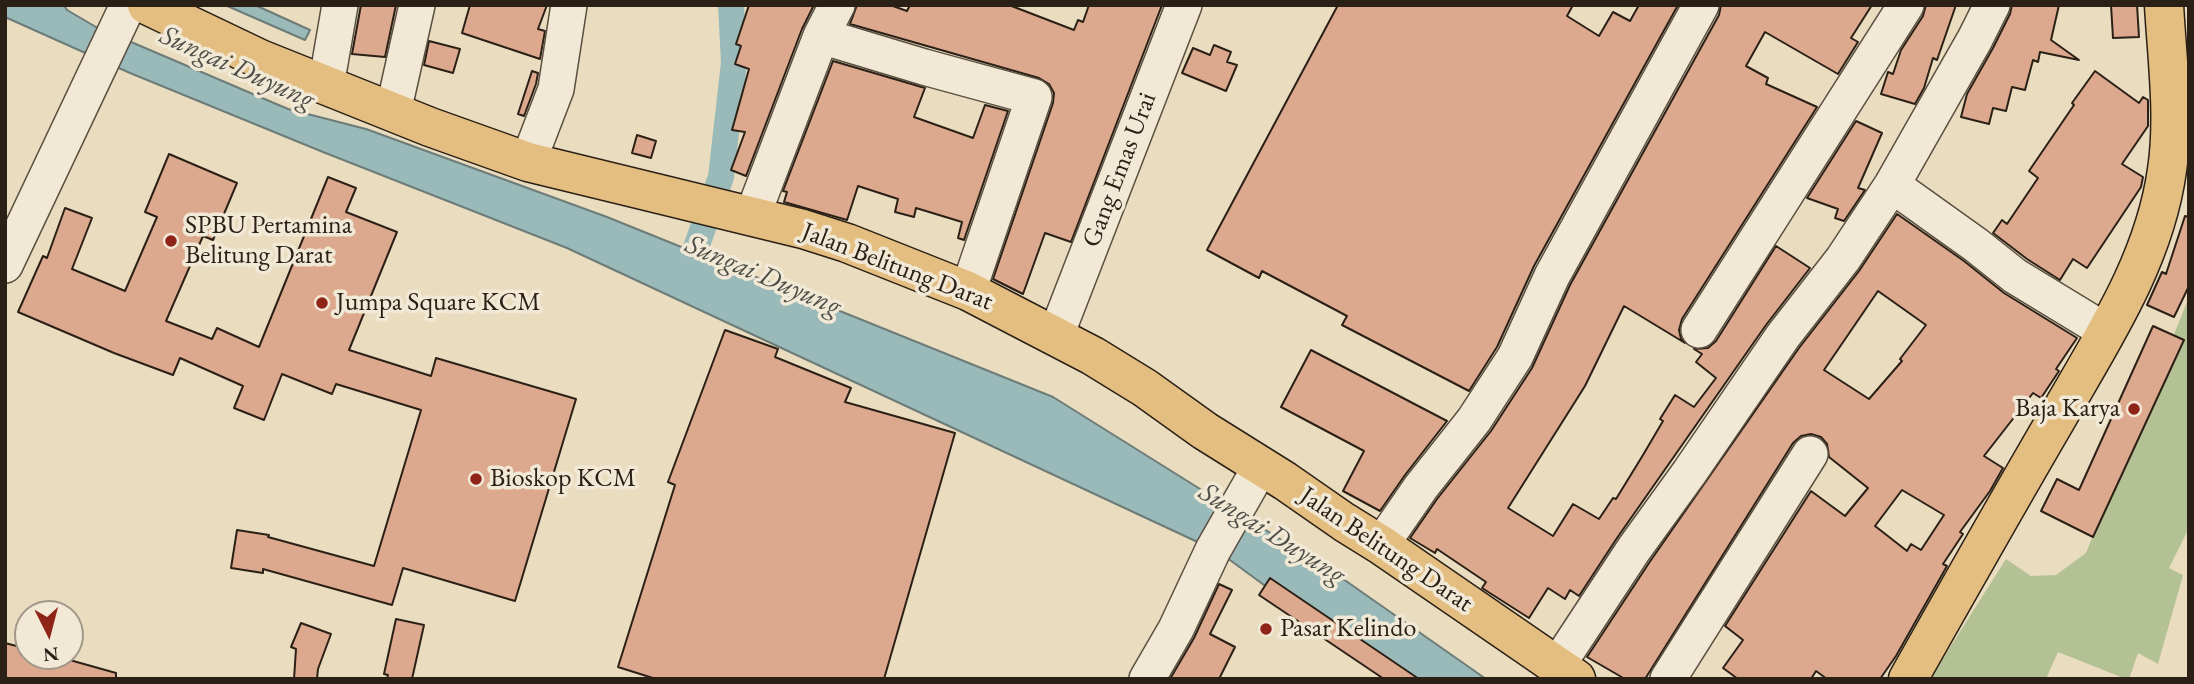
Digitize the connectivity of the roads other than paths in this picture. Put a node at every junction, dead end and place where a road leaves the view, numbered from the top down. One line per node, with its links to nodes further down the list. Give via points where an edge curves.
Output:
1 (147, 5): 13 (main road, Jalan Belitung Darat)
2 (340, 5): 13 (street)
3 (416, 5): 14 (street)
4 (569, 5): 15 (street, via 556,89)
5 (837, 5): 12 (street)
6 (1184, 5): 22 (street, Gang Emas Urai)
7 (1701, 5): 25 (street, via 1552,276 1515,357)
8 (1906, 5): 20 (street)
9 (1992, 5): 16 (street)
10 (2164, 5): 21 (main road, via 2168,169 2140,267)
11 (123, 18): 18 (street)
12 (821, 36): 17 (street); 19 (street, via 1034,97)
13 (326, 86): 14 (main road, Jalan Belitung Darat)
14 (393, 112): 15 (main road, Jalan Belitung Darat)
15 (528, 162): 17 (main road, Jalan Belitung Darat)
16 (1892, 185): 21 (street, via 2015,276); 26 (street, via 1634,549)
17 (727, 211): 19 (main road, Jalan Belitung Darat, via 847,243)
18 (5, 265)
19 (968, 291): 22 (main road, Jalan Belitung Darat)
20 (1699, 330)
21 (2107, 331): 29 (main road)
22 (1056, 335): 24 (main road, Jalan Belitung Darat)
23 (1810, 454): 28 (street)
24 (1261, 466): 25 (main road, Jalan Belitung Darat); 27 (street)
25 (1381, 545): 26 (main road, Jalan Belitung Darat)
26 (1566, 673)
27 (1147, 679)
28 (1668, 679)
29 (1908, 679)

